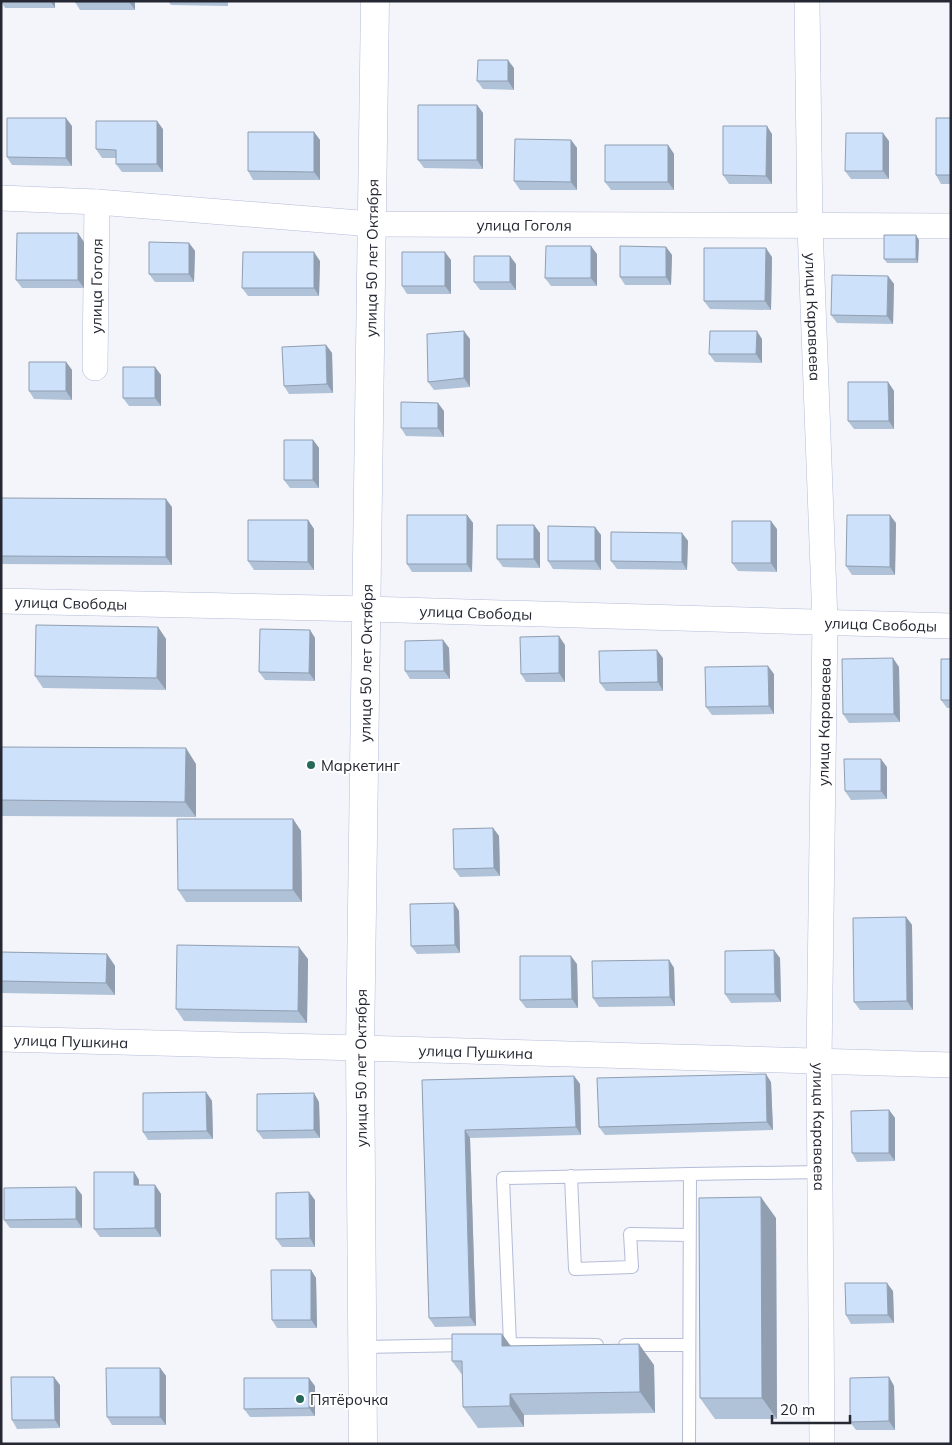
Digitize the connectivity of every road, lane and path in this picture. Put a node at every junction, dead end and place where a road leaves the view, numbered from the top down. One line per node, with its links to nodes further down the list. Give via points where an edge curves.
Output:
1 (376, 1): 5 (street, улица 50 лет Октября)
2 (807, 1): 6 (street, улица Караваева)
3 (1, 198): 4 (street, улица Гоголя)
4 (97, 202): 5 (street, улица Гоголя); 8 (street, улица Гоголя)
5 (372, 224): 6 (street, улица Гоголя); 10 (street, улица 50 лет Октября)
6 (810, 226): 7 (street, улица Гоголя); 11 (street, улица Караваева)
7 (951, 226)
8 (94, 368)
9 (1, 602): 10 (street, улица Свободы)
10 (367, 609): 11 (street, улица Свободы); 14 (street, улица 50 лет Октября)
11 (825, 621): 12 (street, улица Свободы); 15 (street, улица Караваева)
12 (951, 626)
13 (1, 1039): 14 (street, улица Пушкина)
14 (360, 1048): 15 (street, улица Пушкина); 23 (street, улица 50 лет Октября)
15 (819, 1061): 16 (street, улица Пушкина); 17 (street, улица Караваева)
16 (951, 1065)
17 (820, 1172): 18 (lane); 26 (street, улица Караваева)
18 (690, 1174): 19 (lane); 20 (lane)
19 (572, 1176): 20 (lane, via 575,1269 632,1267 630,1234); 21 (lane, via 503,1178)
20 (689, 1235): 22 (lane)
21 (510, 1344): 22 (lane); 23 (lane)
22 (688, 1346): 25 (lane)
23 (363, 1347): 24 (street, улица 50 лет Октября)
24 (364, 1444)
25 (689, 1444)
26 (822, 1444)

